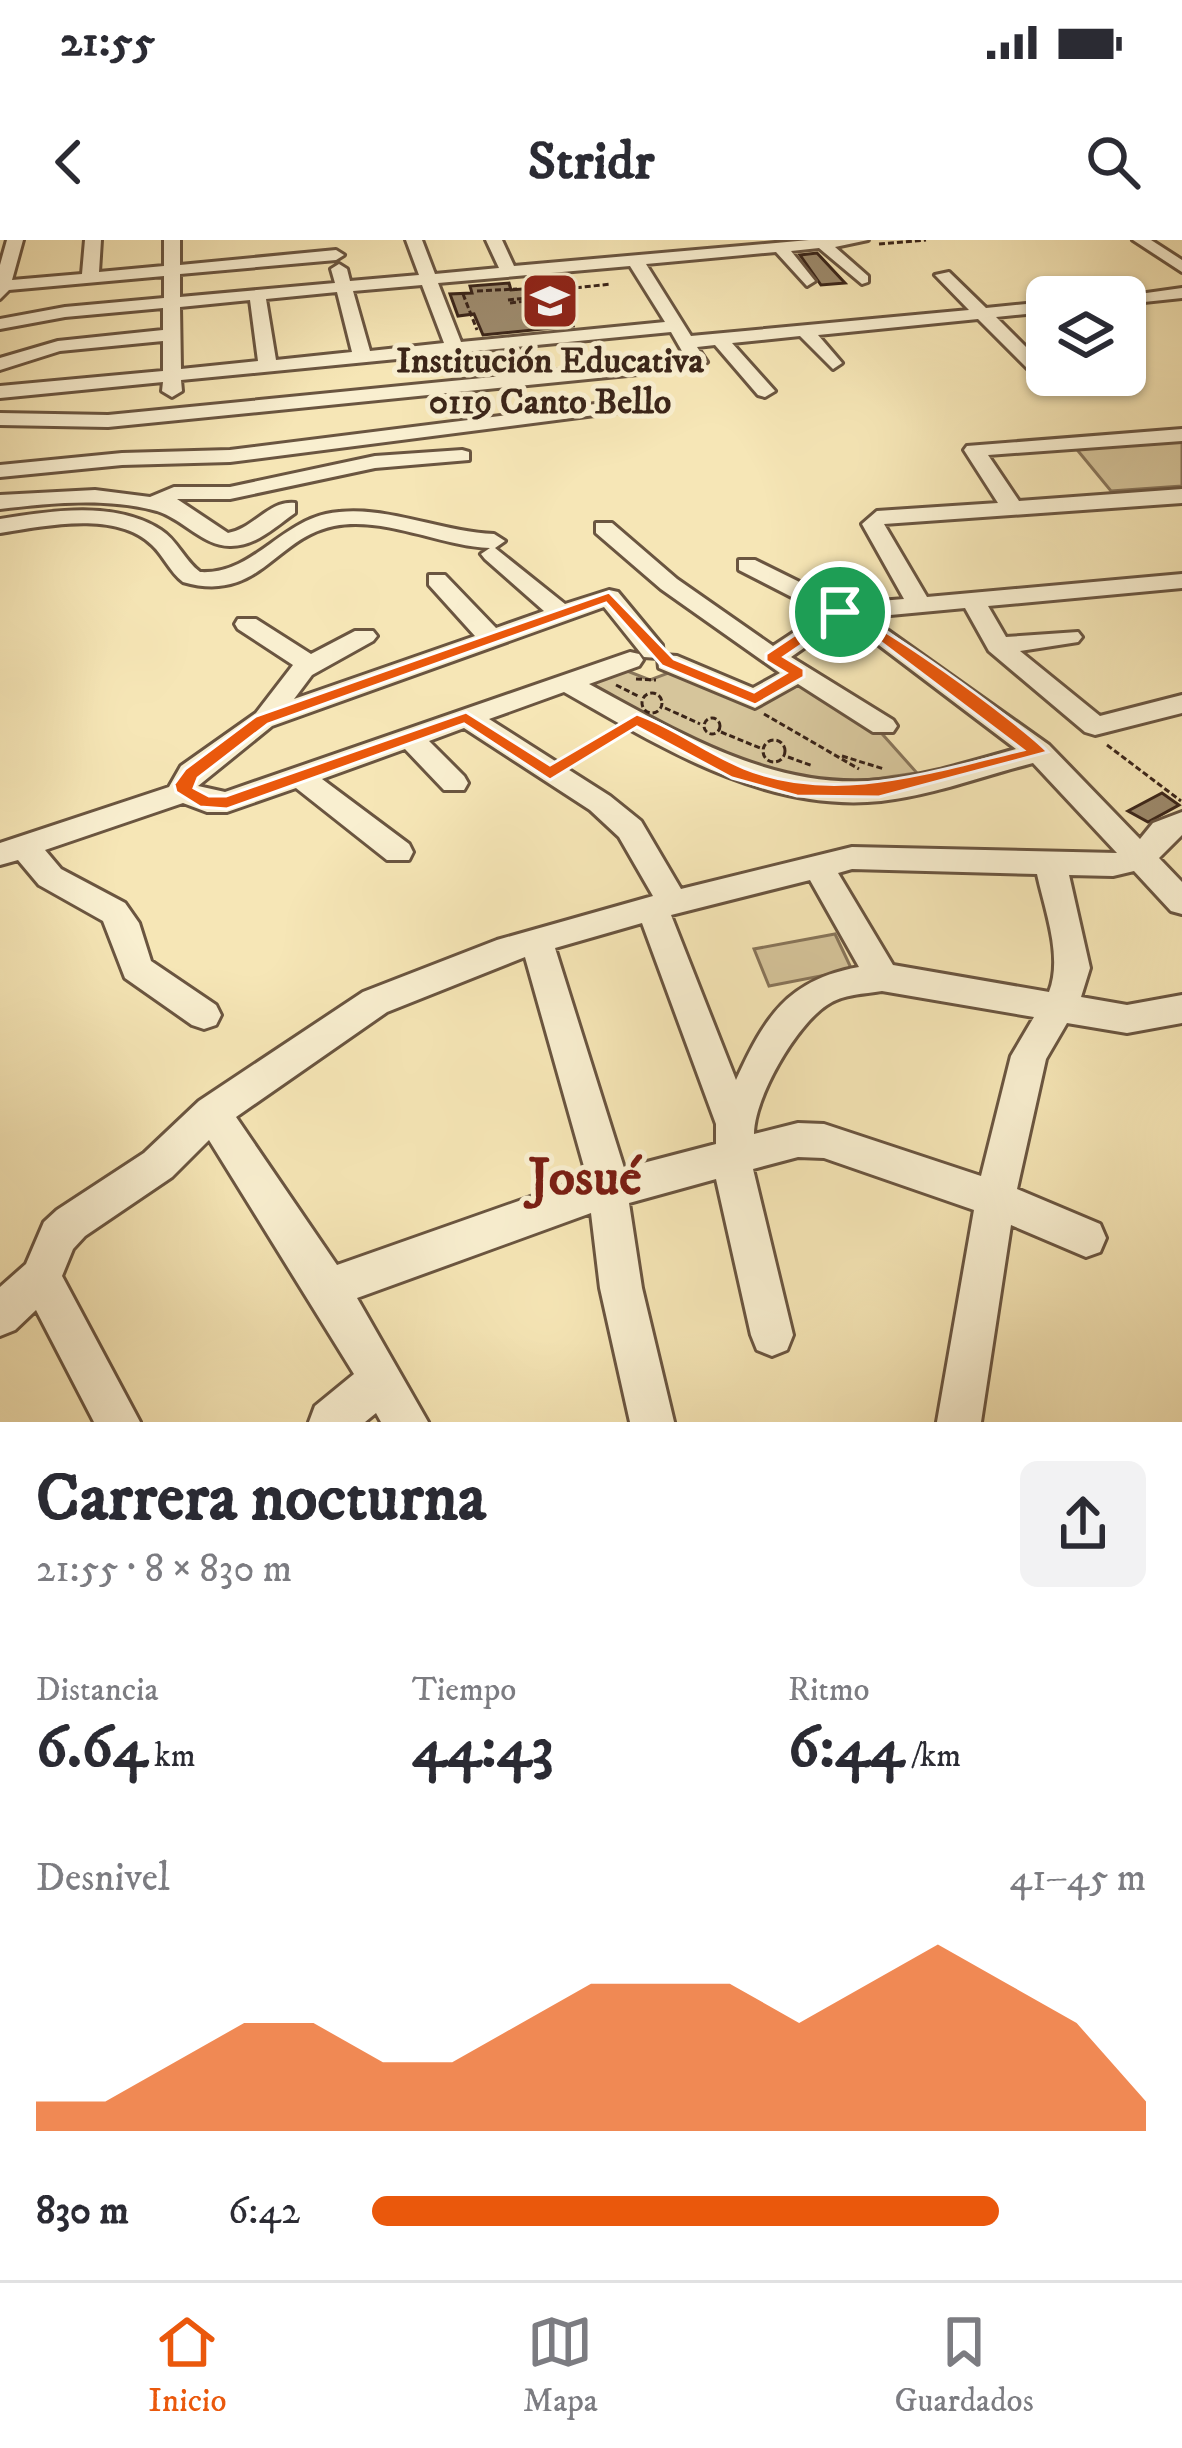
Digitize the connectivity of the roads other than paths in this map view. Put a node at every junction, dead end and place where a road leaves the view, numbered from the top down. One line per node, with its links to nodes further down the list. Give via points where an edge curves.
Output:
1 (15, 240): 20 (street)
2 (93, 240): 15 (street)
3 (172, 240): 13 (street)
4 (414, 240): 16 (street)
5 (494, 240): 18 (street)
6 (860, 240): 8 (street)
7 (1141, 240): 12 (street)
8 (823, 243): 10 (street); 17 (street)
9 (335, 247): 13 (street); 21 (street)
10 (780, 247): 11 (street); 19 (street)
11 (634, 260): 18 (street); 32 (street)
12 (1182, 267)
13 (173, 271): 15 (street); 25 (street)
14 (943, 275): 27 (street)
15 (90, 278): 20 (street)
16 (426, 279): 18 (street); 21 (street); 33 (street)
17 (862, 279)
18 (513, 280)
19 (807, 281)
20 (2, 284)
21 (343, 286): 23 (street); 34 (street)
22 (1182, 293): 24 (street)
23 (257, 294): 25 (street); 38 (street)
24 (1146, 297)
25 (172, 302): 28 (street); 30 (street)
26 (1026, 309): 27 (street)
27 (981, 313): 29 (street); 35 (street)
28 (0, 324)
29 (805, 331): 31 (street); 36 (street)
30 (170, 335): 37 (street, via 58,346); 39 (street)
31 (720, 340): 32 (street); 41 (street)
32 (688, 343): 33 (street); 40 (street)
33 (454, 345): 34 (street); 40 (street)
34 (362, 354): 38 (street)
35 (1026, 356)
36 (833, 363)
37 (0, 364)
38 (268, 364): 39 (street)
39 (171, 375): 42 (street); 44 (street)
40 (467, 382): 44 (street); 47 (street)
41 (765, 391)
42 (0, 392)
43 (619, 407): 47 (street)
44 (172, 415): 46 (street); 51 (street)
45 (0, 419): 46 (street)
46 (81, 422): 48 (street)
47 (487, 423): 51 (street)
48 (0, 434)
49 (1182, 435): 55 (street, via 974,450)
50 (462, 456): 57 (street, via 375,462 230,493 160,498)
51 (167, 457): 52 (street)
52 (0, 470)
53 (1182, 496): 55 (street)
54 (0, 502): 57 (street, via 93,497)
55 (1012, 507): 64 (street, via 877,518 873,524)
56 (287, 508): 57 (street, via 235,540 213,536)
57 (186, 515)
58 (0, 526): 66 (street, via 67,516 143,529 200,580 247,574 311,526 340,518 493,547)
59 (604, 528): 72 (street, via 660,580)
60 (747, 565): 65 (street)
61 (437, 580): 70 (street)
62 (1182, 581): 63 (street)
63 (971, 597): 64 (street); 71 (street)
64 (917, 602): 65 (street)
65 (840, 612): 72 (street); 82 (street)
66 (562, 614): 70 (street); 74 (street, via 609,597)
67 (247, 624): 73 (street)
68 (364, 636): 73 (street)
69 (1069, 637): 71 (street)
70 (493, 640): 79 (street)
71 (998, 646): 77 (street, via 1095,726)
72 (772, 658): 75 (street)
73 (309, 664): 79 (street)
74 (654, 664): 75 (street, via 763,707); 76 (street)
75 (798, 673): 80 (street)
76 (564, 681): 78 (street); 82 (street, via 650,714 738,773 797,789 879,790)
77 (1182, 704)
78 (466, 717): 81 (street); 93 (street, via 630,829)
79 (262, 720): 85 (street, via 191,773)
80 (884, 726)
81 (411, 739): 83 (street); 84 (street)
82 (1039, 752): 89 (street)
83 (298, 776): 85 (street, via 227,802); 88 (street)
84 (454, 783)
85 (185, 792): 87 (street)
86 (1182, 823): 89 (street)
87 (11, 849): 98 (street, via 114,912 137,969)
88 (398, 852)
89 (1143, 857): 90 (street); 92 (street)
90 (1051, 866): 91 (street, via 862,858); 96 (street, via 1073,968)
91 (819, 868): 93 (street); 95 (street)
92 (1182, 902)
93 (663, 905): 94 (street); 100 (street)
94 (537, 941): 99 (street, via 375,1002); 101 (street, via 603,1155)
95 (882, 977): 96 (street); 100 (street, via 818,992 795,1011)
96 (1054, 1008): 97 (street, via 1127,1019); 102 (street, via 1029,1057)
97 (1182, 1010)
98 (204, 1015)
99 (212, 1113): 104 (street, via 158,1165 71,1223); 105 (street)
100 (735, 1140): 101 (street); 102 (street, via 824,1141); 107 (street, via 734,1174)
101 (606, 1194): 105 (street, via 551,1205); 112 (street)
102 (995, 1199): 103 (street); 113 (street)
103 (1087, 1238)
104 (41, 1278): 106 (street); 109 (street)
105 (328, 1288): 108 (street)
106 (0, 1315)
107 (772, 1335)
108 (383, 1378): 110 (street); 111 (street)
109 (118, 1422)
110 (331, 1422)
111 (406, 1422)
112 (652, 1422)
113 (959, 1422)

